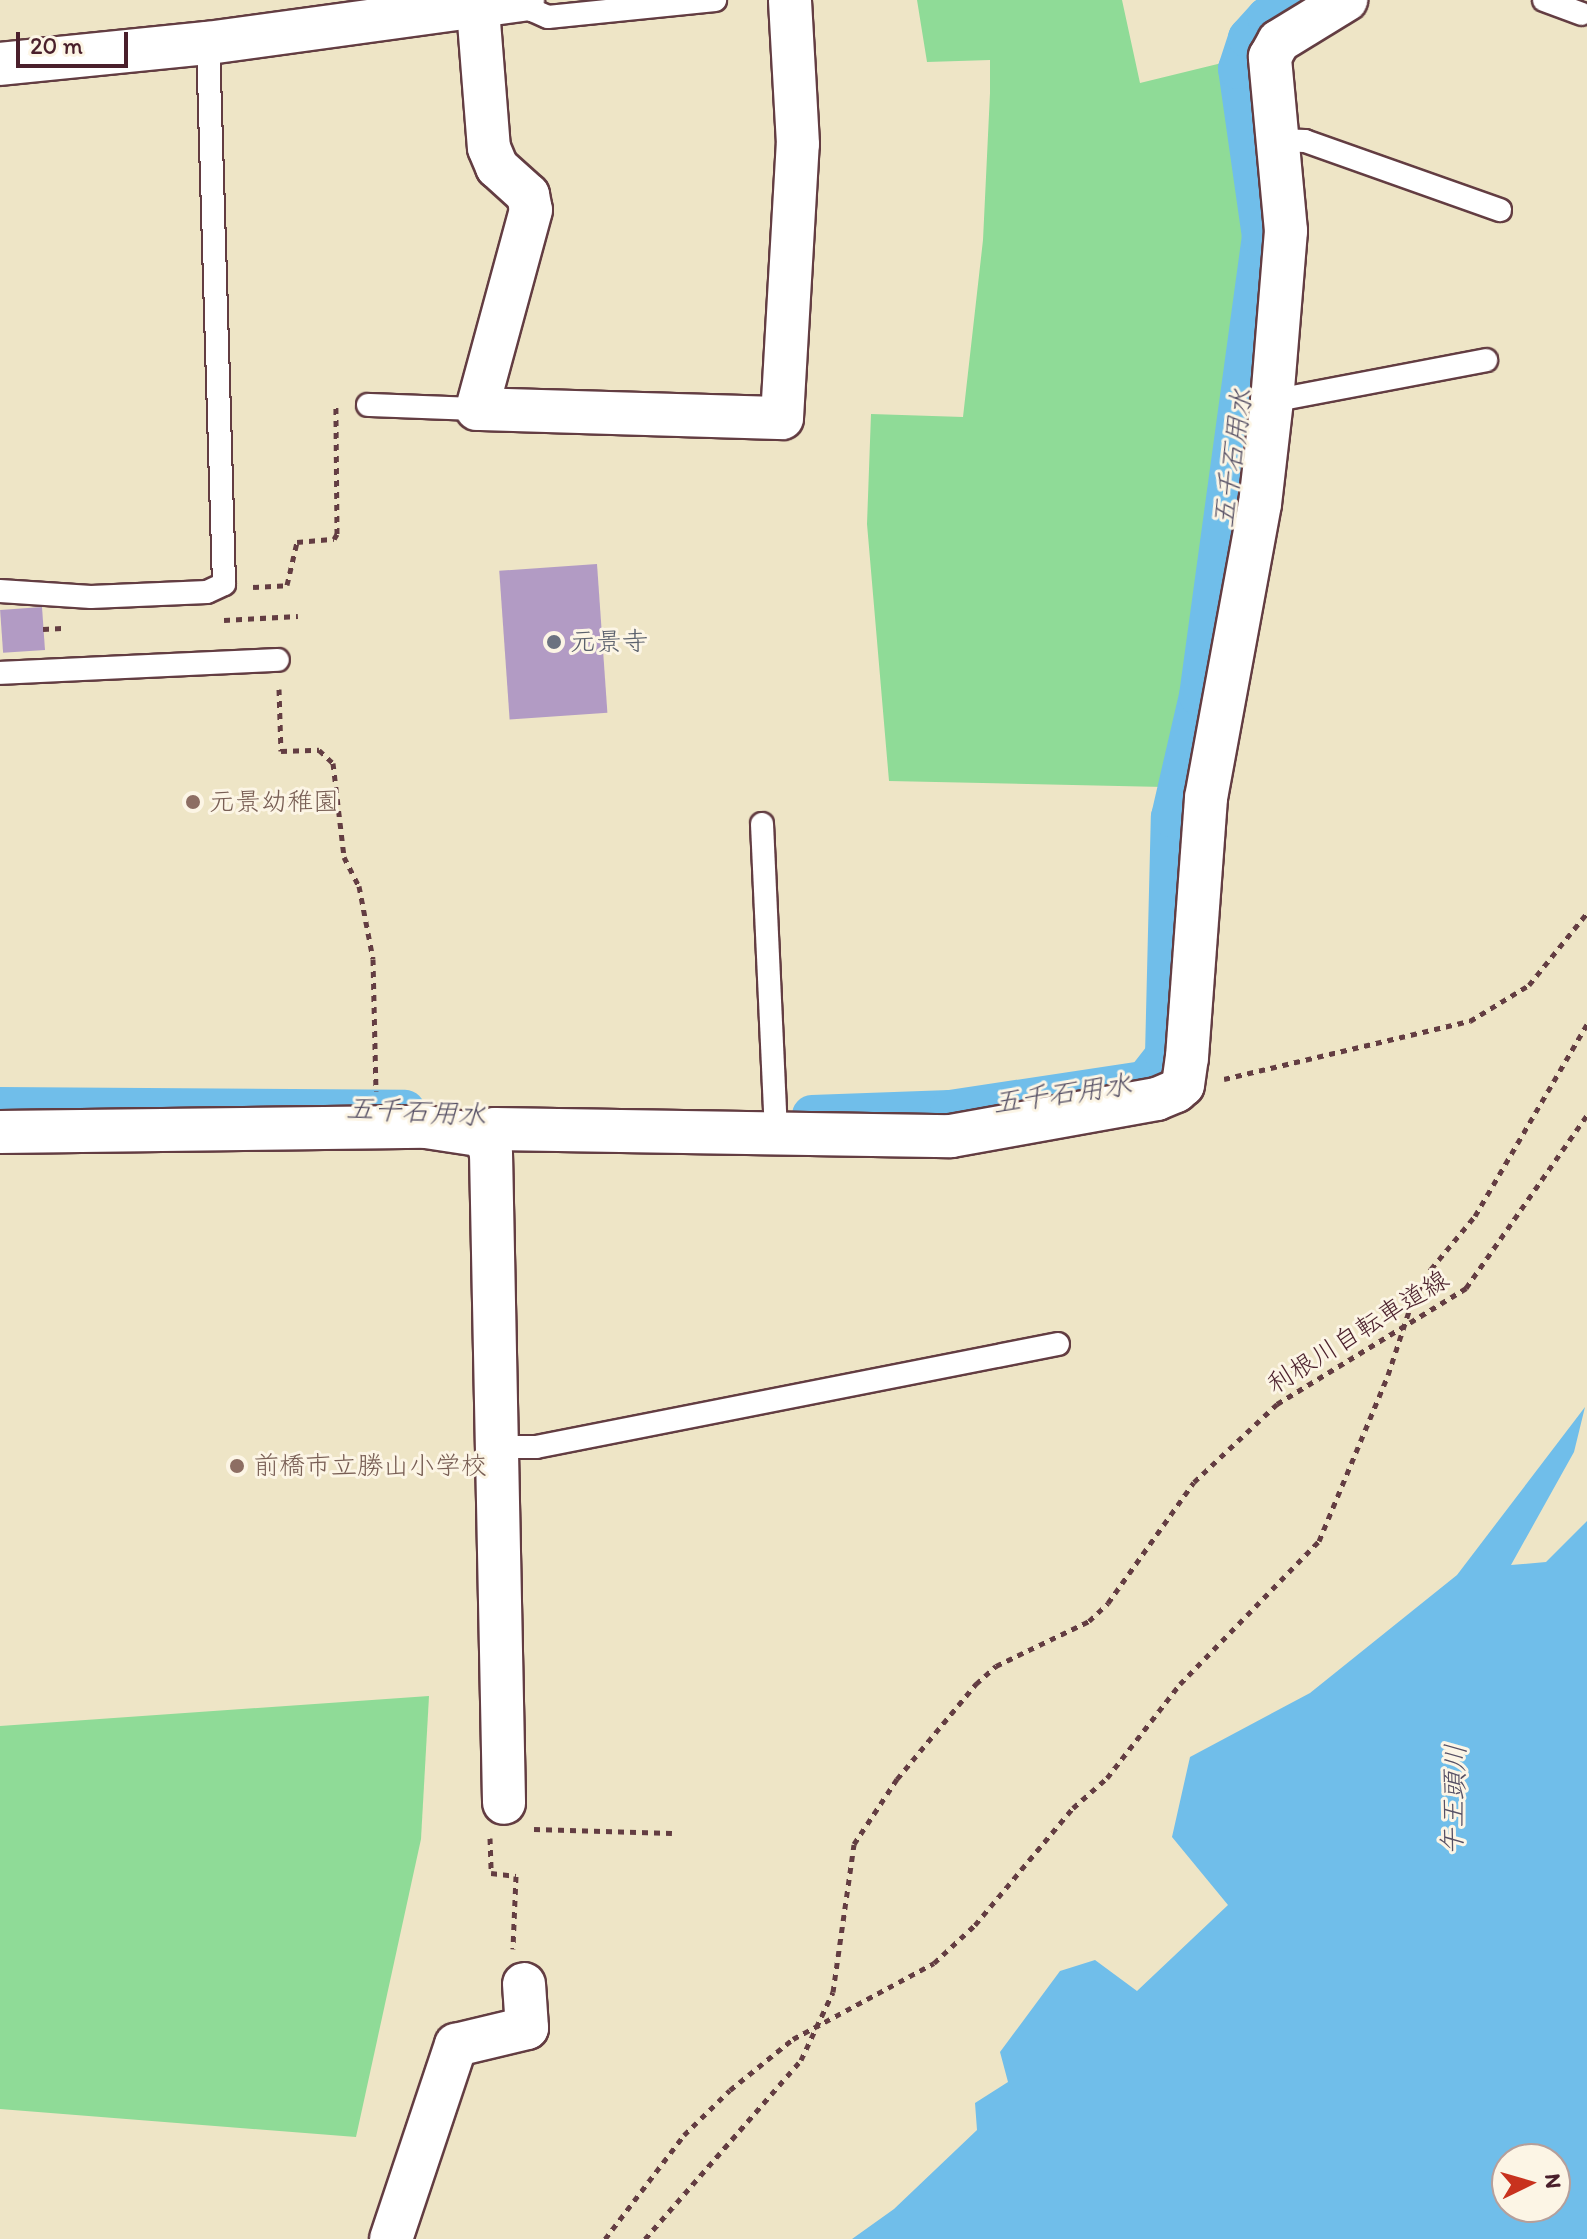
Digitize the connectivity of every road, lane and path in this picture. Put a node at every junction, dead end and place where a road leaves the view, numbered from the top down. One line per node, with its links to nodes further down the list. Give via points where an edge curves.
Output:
1 (524, 0): 2 (lane, via 548,17); 6 (street)
2 (715, 0)
3 (790, 0): 15 (street, via 798,144 782,418)
4 (1346, 0): 10 (street, via 1279,41 1270,57)
5 (1544, 0): 7 (lane)
6 (478, 9): 8 (street); 15 (street, via 489,148 497,167 528,195 531,210)
7 (1582, 14)
8 (208, 43): 9 (street); 16 (lane)
9 (0, 64)
10 (1277, 140): 11 (lane, via 1305,141); 13 (street, via 1286,231)
11 (1500, 210)
12 (1486, 360): 13 (lane)
13 (1272, 401): 23 (street, via 1260,504 1206,798)
14 (368, 405): 15 (lane); 16 (path, via 337,406 333,416 334,539 297,542 287,585)
15 (477, 409)
16 (224, 584): 17 (lane, via 207,592 91,597)
17 (0, 591)
18 (278, 660): 19 (lane); 24 (path, via 281,751 319,750 333,763 344,857 359,886 373,959)
19 (0, 673)
20 (762, 824): 27 (lane)
21 (1587, 913): 23 (path, via 1529,985 1470,1021)
22 (1587, 1024): 29 (path, via 1475,1216 1431,1269)
23 (1183, 1085): 27 (street, via 1157,1099 951,1136)
24 (376, 1095)
25 (1587, 1115): 29 (path, 利根川自転車道線, via 1466,1288)
26 (0, 1132): 28 (street, via 426,1127)
27 (776, 1132): 28 (street, via 687,1136 495,1129)
28 (485, 1136): 31 (street, via 491,1153)
29 (1401, 1328): 35 (path, via 1388,1375 1319,1541 1180,1684 1107,1778 1063,1818 975,1925 934,1963); 35 (path, 利根川自転車道線, via 1313,1379 1225,1452 1194,1482 1108,1603 1089,1621 996,1666 976,1684 897,1779 854,1844 837,1969)
30 (1058, 1344): 31 (lane, via 536,1447)
31 (498, 1447): 32 (street)
32 (504, 1803): 33 (path, via 509,1818 519,1826); 34 (path, via 490,1818 491,1873 516,1876 512,1971)
33 (672, 1833)
34 (524, 1984): 36 (street, via 527,2028 456,2045)
35 (820, 2025): 37 (path, via 775,2054 694,2126); 38 (path, 利根川自転車道線, via 781,2088)
36 (391, 2239)
37 (605, 2239)
38 (645, 2239)

